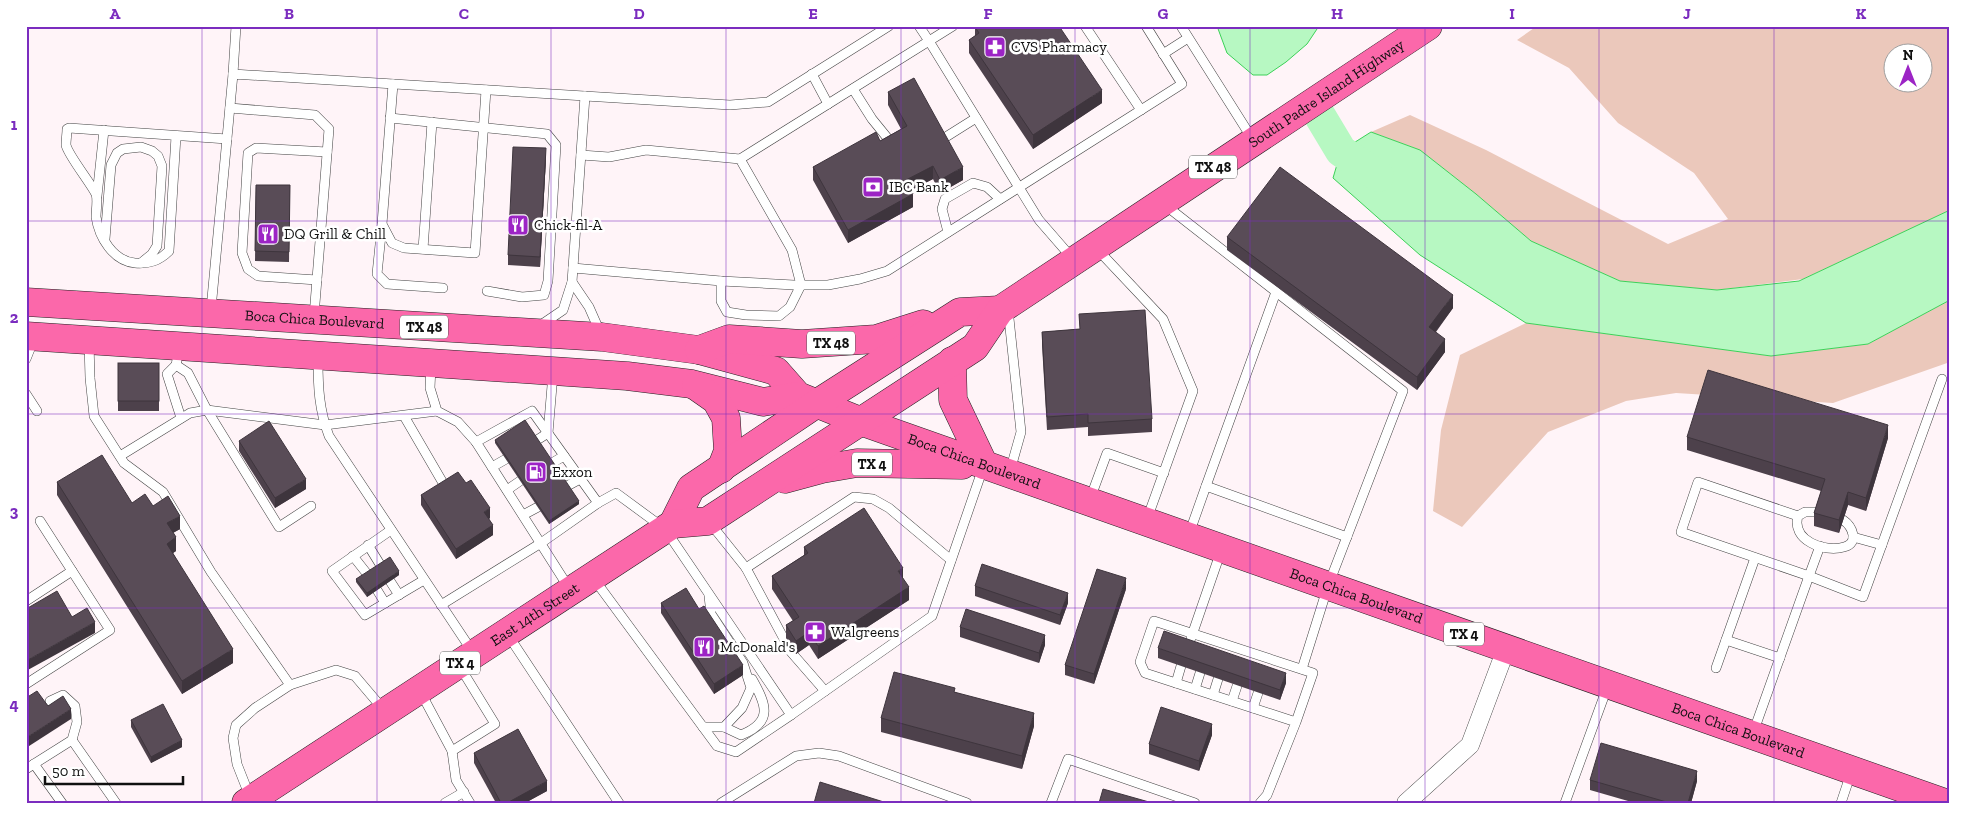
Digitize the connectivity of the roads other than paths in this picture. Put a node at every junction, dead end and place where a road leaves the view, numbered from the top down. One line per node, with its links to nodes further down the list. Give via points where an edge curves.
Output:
1 (236, 26): 12 (lane)
2 (889, 26): 13 (lane)
3 (919, 26): 10 (lane)
4 (953, 26): 10 (lane)
5 (1086, 26): 20 (lane)
6 (1146, 26): 11 (lane)
7 (1181, 26): 9 (lane)
8 (1428, 26): 29 (main road, South Padre Island Highway / TX 48)
9 (1188, 38): 11 (lane); 29 (lane)
10 (929, 41): 15 (lane); 22 (lane)
11 (1163, 54): 20 (lane, via 1182,84)
12 (233, 74): 14 (lane); 19 (lane)
13 (812, 74): 17 (lane, via 768,102 730,105); 18 (lane)
14 (393, 84): 16 (lane); 21 (lane)
15 (853, 89): 18 (lane); 30 (lane)
16 (486, 90): 17 (lane); 24 (lane)
17 (585, 96): 32 (lane)
18 (828, 104): 33 (lane)
19 (230, 108): 27 (lane); 31 (lane, via 315,115 329,129)
20 (1141, 110): 34 (lane)
21 (390, 118): 23 (lane); 38 (lane)
22 (976, 118): 28 (lane); 34 (lane)
23 (432, 122): 24 (lane); 41 (lane)
24 (483, 128): 41 (lane, via 475,253); 50 (lane, via 547,134 556,145 548,281 544,295 522,297)
25 (104, 130): 26 (lane); 35 (lane); 35 (lane, via 67,129 66,146)
26 (176, 136): 27 (lane); 43 (lane, via 169,250 162,258)
27 (227, 139): 55 (lane)
28 (941, 140)
29 (1253, 141): 37 (main road, South Padre Island Highway / TX 48)
30 (894, 146)
31 (327, 152): 45 (lane); 45 (lane, via 256,148 248,153 242,253 248,269 258,276)
32 (581, 155): 33 (lane, via 609,157 646,150); 44 (lane)
33 (740, 159): 48 (lane, via 792,250)
34 (1019, 188): 36 (lane); 42 (lane, via 1039,220)
35 (97, 196): 40 (lane, via 96,218)
36 (1000, 199): 39 (lane); 39 (lane, via 987,187 973,183 945,199 942,209)
37 (1161, 202): 42 (main road, South Padre Island Highway / TX 48); 51 (lane)
38 (382, 224): 41 (lane, via 392,243 404,248); 49 (lane, via 377,274 387,284)
39 (948, 232): 48 (lane, via 888,272 828,286)
40 (105, 240): 43 (lane, via 119,258); 43 (lane, via 113,158 123,148 141,147 152,151 162,166 157,246)
41 (423, 249)
42 (1084, 253): 53 (main road, South Padre Island Highway / TX 48); 88 (lane, via 1164,319 1193,392)
43 (141, 263)
44 (573, 268): 46 (lane); 47 (lane)
45 (317, 280): 56 (lane)
46 (721, 281): 48 (lane); 48 (lane, via 721,301 727,312 746,315 779,316 790,307)
47 (572, 282): 57 (lane, via 563,310); 58 (lane, via 589,307)
48 (801, 285)
49 (443, 288)
50 (487, 291)
51 (1276, 292): 95 (lane); 111 (lane, via 1403,391)
52 (26, 302): 55 (main road, Boca Chica Boulevard / TX 48)
53 (1004, 307): 54 (main road, TX 48); 64 (main road, South Padre Island Highway / TX 48, via 975,347); 89 (lane, via 1021,432)
54 (960, 312): 61 (main road, TX 48, via 876,339 802,344 729,339); 70 (main road)
55 (210, 314): 56 (main road, Boca Chica Boulevard / TX 48)
56 (314, 321): 57 (main road, Boca Chica Boulevard / TX 48)
57 (528, 334): 58 (main road, Boca Chica Boulevard / TX 48)
58 (602, 337): 61 (main road, Boca Chica Boulevard / TX 48)
59 (89, 340): 60 (main road); 62 (main road); 81 (lane, via 94,416)
60 (29, 344)
61 (699, 350): 70 (main road, Boca Chica Boulevard / TX 48, via 776,371)
62 (177, 356): 63 (main road); 71 (lane); 75 (lane, via 168,374)
63 (318, 356): 65 (main road); 77 (lane)
64 (952, 361): 76 (main road, South Padre Island Highway / TX 48); 85 (main road, via 953,400)
65 (431, 364): 66 (main road); 73 (lane, via 430,388)
66 (553, 371): 68 (main road); 78 (lane)
67 (1942, 379): 115 (lane)
68 (692, 384): 70 (main road, via 763,402); 87 (main road, via 716,400 726,418 728,451)
69 (26, 394): 72 (lane)
70 (807, 400): 76 (main road, Boca Chica Boulevard / TX 4); 87 (main road)
71 (207, 410): 75 (lane); 77 (lane); 99 (lane, via 279,527)
72 (37, 411)
73 (437, 411): 74 (lane); 80 (lane, via 458,422)
74 (404, 416): 77 (lane); 92 (lane)
75 (182, 418): 81 (lane)
76 (860, 421): 85 (main road, Boca Chica Boulevard / TX 4); 93 (main road, East 14th Street)
77 (324, 425): 109 (lane)
78 (548, 433): 79 (lane); 80 (lane, via 532,411); 82 (lane)
79 (536, 440)
80 (476, 442): 86 (lane)
81 (120, 456): 151 (lane, via 124,463 163,492 211,572)
82 (564, 456): 84 (lane); 90 (lane)
83 (506, 459): 86 (lane)
84 (552, 463)
85 (984, 465): 89 (main road, Boca Chica Boulevard / TX 4); 93 (main road, TX 4, via 857,463); 120 (lane)
86 (492, 467): 96 (lane)
87 (720, 469): 108 (main road, via 691,488)
88 (1164, 473): 97 (lane, via 1107,453); 107 (lane)
89 (1009, 474): 97 (main road, Boca Chica Boulevard / TX 4)
90 (580, 479): 94 (lane); 98 (lane)
91 (520, 481): 96 (lane)
92 (443, 483)
93 (763, 484): 106 (main road, East 14th Street / TX 4)
94 (567, 486)
95 (1206, 486): 110 (lane); 111 (lane)
96 (507, 490): 102 (lane)
97 (1089, 502): 107 (main road, Boca Chica Boulevard / TX 4)
98 (598, 503): 108 (lane, via 616,493); 113 (lane)
99 (311, 506)
100 (538, 508): 102 (lane)
101 (1819, 512): 103 (lane, via 1805,512)
102 (523, 515): 113 (lane)
103 (1798, 516): 116 (lane, via 1796,524 1800,534); 119 (lane, via 1698,482 1681,532)
104 (1843, 520): 112 (lane, via 1851,526)
105 (40, 521): 123 (lane)
106 (708, 521): 108 (main road, East 14th Street / TX 4); 122 (lane)
107 (1146, 522): 110 (main road, Boca Chica Boulevard / TX 4)
108 (669, 526): 128 (main road, East 14th Street / TX 4); 131 (lane)
109 (391, 530): 114 (lane); 126 (lane)
110 (1188, 537): 117 (main road, Boca Chica Boulevard / TX 4)
111 (1347, 537): 129 (lane)
112 (1853, 537): 115 (lane); 116 (lane, via 1850,545 1844,548)
113 (541, 543): 128 (lane); 135 (lane)
114 (368, 545): 118 (lane); 121 (lane)
115 (1882, 545): 125 (lane, via 1863,597)
116 (1820, 546): 125 (lane)
117 (1222, 548): 129 (main road, Boca Chica Boulevard / TX 4); 137 (lane)
118 (353, 556): 124 (lane); 134 (lane, via 332,571 365,615)
119 (1755, 558): 125 (lane); 138 (lane)
120 (952, 560): 122 (lane, via 889,508 873,499 854,496); 156 (lane, via 932,616)
121 (381, 566)
122 (746, 568): 156 (lane, via 790,652)
123 (72, 571): 133 (lane); 150 (lane, via 110,630)
124 (368, 575)
125 (1809, 576): 141 (lane)
126 (424, 580): 132 (lane); 135 (lane)
127 (390, 581): 132 (lane)
128 (581, 584): 136 (main road, East 14th Street / TX 4); 165 (lane)
129 (1328, 586): 140 (main road, Boca Chica Boulevard / TX 4); 146 (lane)
130 (377, 590): 134 (lane)
131 (709, 594): 143 (lane, via 712,614); 163 (lane)
132 (399, 595): 134 (lane)
133 (26, 601)
134 (385, 603)
135 (441, 605): 142 (lane)
136 (507, 632): 142 (main road, East 14th Street / TX 4); 178 (lane)
137 (1192, 634): 139 (lane); 146 (lane, via 1210,644 1267,663); 149 (lane, via 1154,621 1140,662 1145,673)
138 (1726, 640): 141 (lane); 145 (lane)
139 (1187, 649)
140 (1506, 649): 152 (main road, Boca Chica Boulevard / TX 4); 184 (street, via 1470,745)
141 (1780, 658): 167 (lane)
142 (466, 659): 155 (main road, East 14th Street / TX 4); 169 (lane, via 494,724)
143 (743, 663): 166 (lane, via 751,688 748,698); 166 (lane, via 766,710 759,724 741,735)
144 (1181, 666): 149 (lane)
145 (1716, 668)
146 (1302, 669): 164 (lane, via 1313,673)
147 (1200, 673): 154 (lane)
148 (1218, 679): 158 (lane)
149 (1176, 683): 154 (lane)
150 (26, 684)
151 (290, 685): 162 (lane, via 336,670 355,676); 173 (lane, via 236,725 233,738 237,764)
152 (1608, 685): 167 (main road, Boca Chica Boulevard / TX 4); 185 (lane)
153 (1237, 686): 159 (lane)
154 (1195, 689): 158 (lane)
155 (419, 690): 162 (main road, East 14th Street / TX 4); 169 (lane)
156 (825, 691): 163 (lane)
157 (1258, 693): 161 (lane)
158 (1213, 695): 159 (lane)
159 (1232, 701): 161 (lane)
160 (50, 702): 168 (lane, via 63,695 75,706 77,722)
161 (1253, 708): 164 (lane)
162 (385, 712): 173 (main road, East 14th Street / TX 4)
163 (791, 714): 165 (lane, via 736,752 717,746)
164 (1296, 722): 183 (lane, via 1267,795)
165 (703, 727): 166 (lane)
166 (724, 727)
167 (1752, 735): 171 (main road, Boca Chica Boulevard / TX 4)
168 (72, 740): 170 (lane); 175 (lane)
169 (452, 751): 172 (lane, via 456,780)
170 (30, 767): 174 (lane)
171 (1852, 770): 186 (lane); 187 (main road, Boca Chica Boulevard / TX 4)
172 (464, 792): 176 (lane); 177 (lane)
173 (250, 802)
174 (62, 803)
175 (116, 803)
176 (445, 803)
177 (470, 803)
178 (619, 803)
179 (721, 803): 180 (lane, via 796,756 818,753 839,756)
180 (968, 803)
181 (1051, 803): 182 (lane, via 1068,759)
182 (1195, 803)
183 (1260, 803)
184 (1406, 803)
185 (1565, 803)
186 (1841, 803)
187 (1945, 803)

